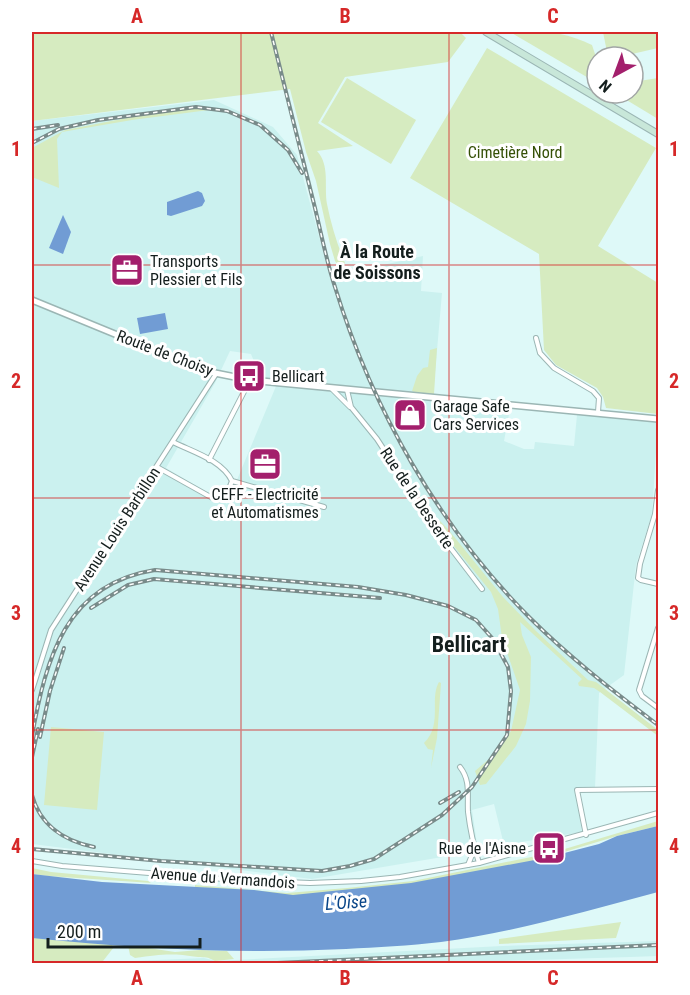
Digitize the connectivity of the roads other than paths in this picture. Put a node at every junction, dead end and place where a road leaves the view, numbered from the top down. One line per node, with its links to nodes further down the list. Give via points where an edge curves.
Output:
1 (486, 32): 2 (main road)
2 (658, 134)
3 (32, 300): 5 (street, Route de Choisy)
4 (536, 338): 10 (street, via 540,353 554,368 599,398)
5 (216, 374): 6 (street, Route de Choisy); 12 (street, Avenue Louis Barbillon)
6 (250, 380): 7 (street, Route de Choisy); 13 (street)
7 (332, 388): 8 (street, Route de Choisy); 9 (street, Rue de la Desserte)
8 (347, 390): 9 (street, Rue de la Desserte); 10 (street, Route de Choisy)
9 (351, 407): 19 (street, Rue de la Desserte)
10 (598, 412): 11 (street, Route de Choisy)
11 (658, 418)
12 (173, 442): 13 (street); 14 (street, Avenue Louis Barbillon)
13 (210, 460): 15 (street, via 222,467)
14 (157, 467): 15 (street, via 216,500 225,496); 22 (street, Avenue Louis Barbillon, via 51,630)
15 (232, 481): 17 (street)
16 (658, 490): 18 (street, via 638,578)
17 (324, 507)
18 (658, 584)
19 (482, 589)
20 (658, 628): 21 (street)
21 (656, 646): 23 (street, via 639,693)
22 (32, 690)
23 (658, 708)
24 (460, 766): 28 (street, via 469,785)
25 (658, 789): 27 (street, via 577,790)
26 (658, 813): 27 (street, Avenue du Vermandois)
27 (586, 835): 30 (street, Avenue du Vermandois)
28 (474, 850): 30 (street); 31 (street)
29 (32, 861): 31 (street, Avenue du Vermandois, via 202,878 310,883 390,878)
30 (479, 863): 31 (street, Avenue du Vermandois)
31 (468, 865)

